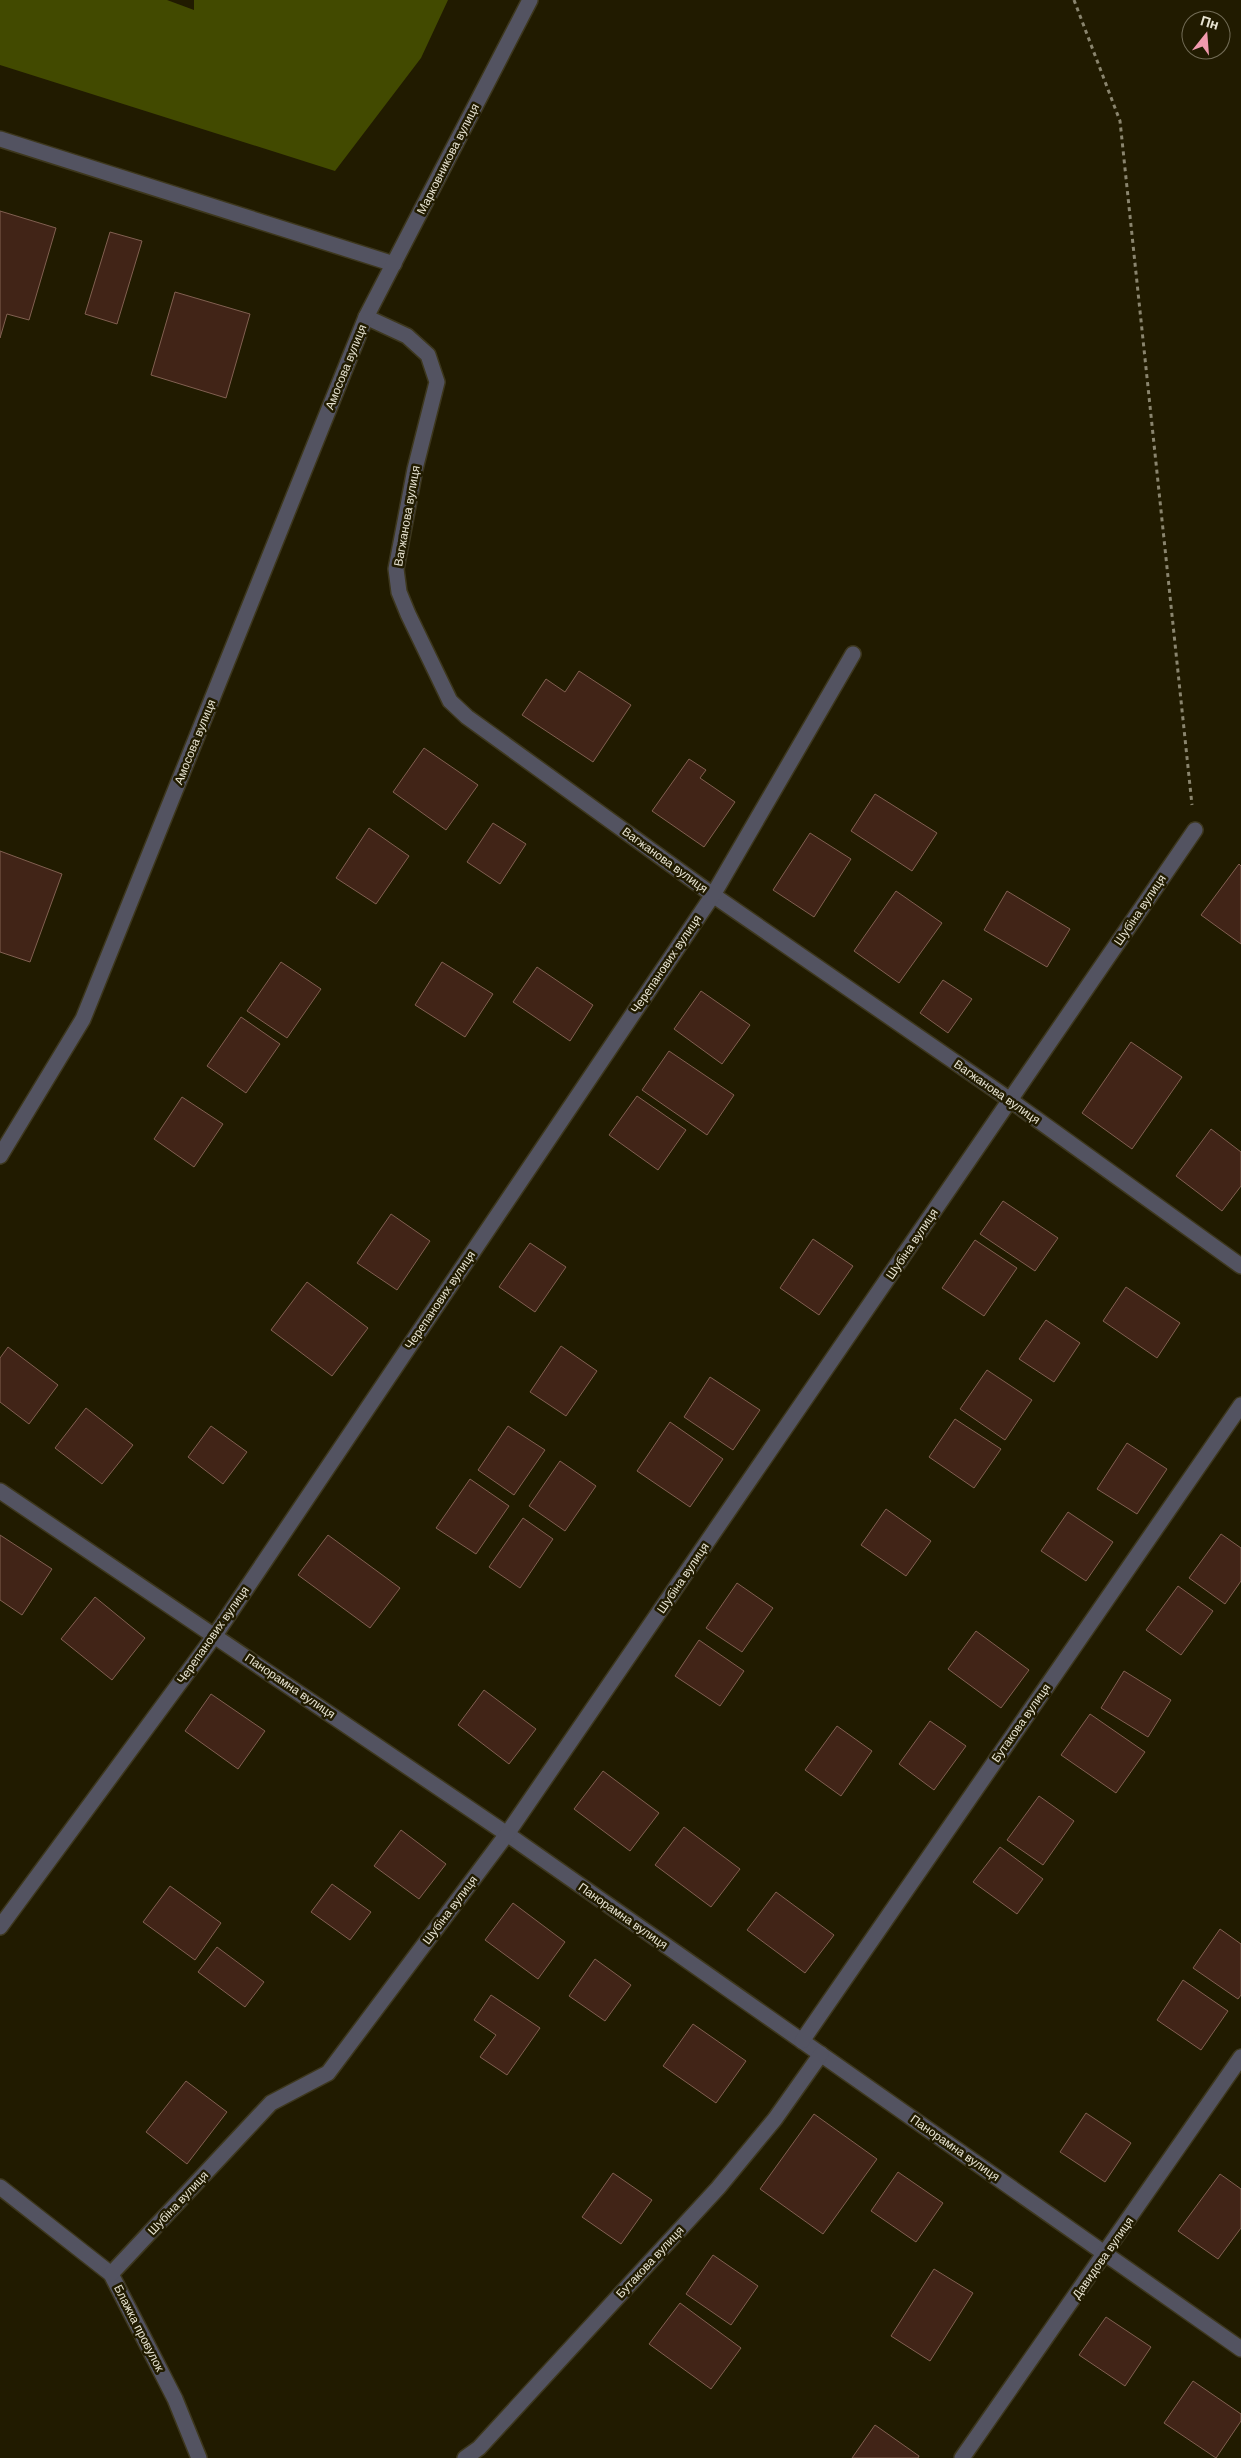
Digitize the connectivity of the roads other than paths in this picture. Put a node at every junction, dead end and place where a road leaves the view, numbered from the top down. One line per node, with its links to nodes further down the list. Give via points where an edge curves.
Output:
1 (530, 0): 3 (street, Марковникова вулиця)
2 (0, 139): 3 (street)
3 (394, 264): 4 (street, Марковникова вулиця)
4 (366, 317): 7 (street, Вагжанова вулиця, via 407,336 428,355 438,382 415,469 396,569 399,592 450,701); 9 (street, Амосова вулиця, via 83,1019)
5 (853, 654): 7 (street, Черепанових вулиця)
6 (1195, 830): 8 (street, Шубіна вулиця)
7 (713, 895): 8 (street, Вагжанова вулиця); 13 (street, Черепанових вулиця)
8 (1010, 1100): 10 (street, Вагжанова вулиця); 14 (street, Шубіна вулиця)
9 (0, 1156)
10 (1241, 1266)
11 (1241, 1405): 16 (street, Бутакова вулиця)
12 (0, 1491): 13 (street, Панорамна вулиця)
13 (215, 1634): 14 (street, Панорамна вулиця); 15 (street, Черепанових вулиця)
14 (507, 1834): 16 (street, Панорамна вулиця); 21 (street, Шубіна вулиця, via 328,2073 271,2103)
15 (0, 1927)
16 (802, 2041): 17 (street, Панорамна вулиця)
17 (821, 2054): 20 (street, Панорамна вулиця); 24 (street, Бутакова вулиця, via 775,2119 718,2188 478,2448)
18 (1241, 2057): 20 (street, Давидова вулиця)
19 (0, 2186): 21 (street, Блажка провулок)
20 (1106, 2254): 22 (street, Панорамна вулиця); 25 (street, Давидова вулиця)
21 (111, 2274): 23 (street, Блажка провулок, via 175,2399)
22 (1241, 2349)
23 (199, 2458)
24 (465, 2458)
25 (962, 2458)

